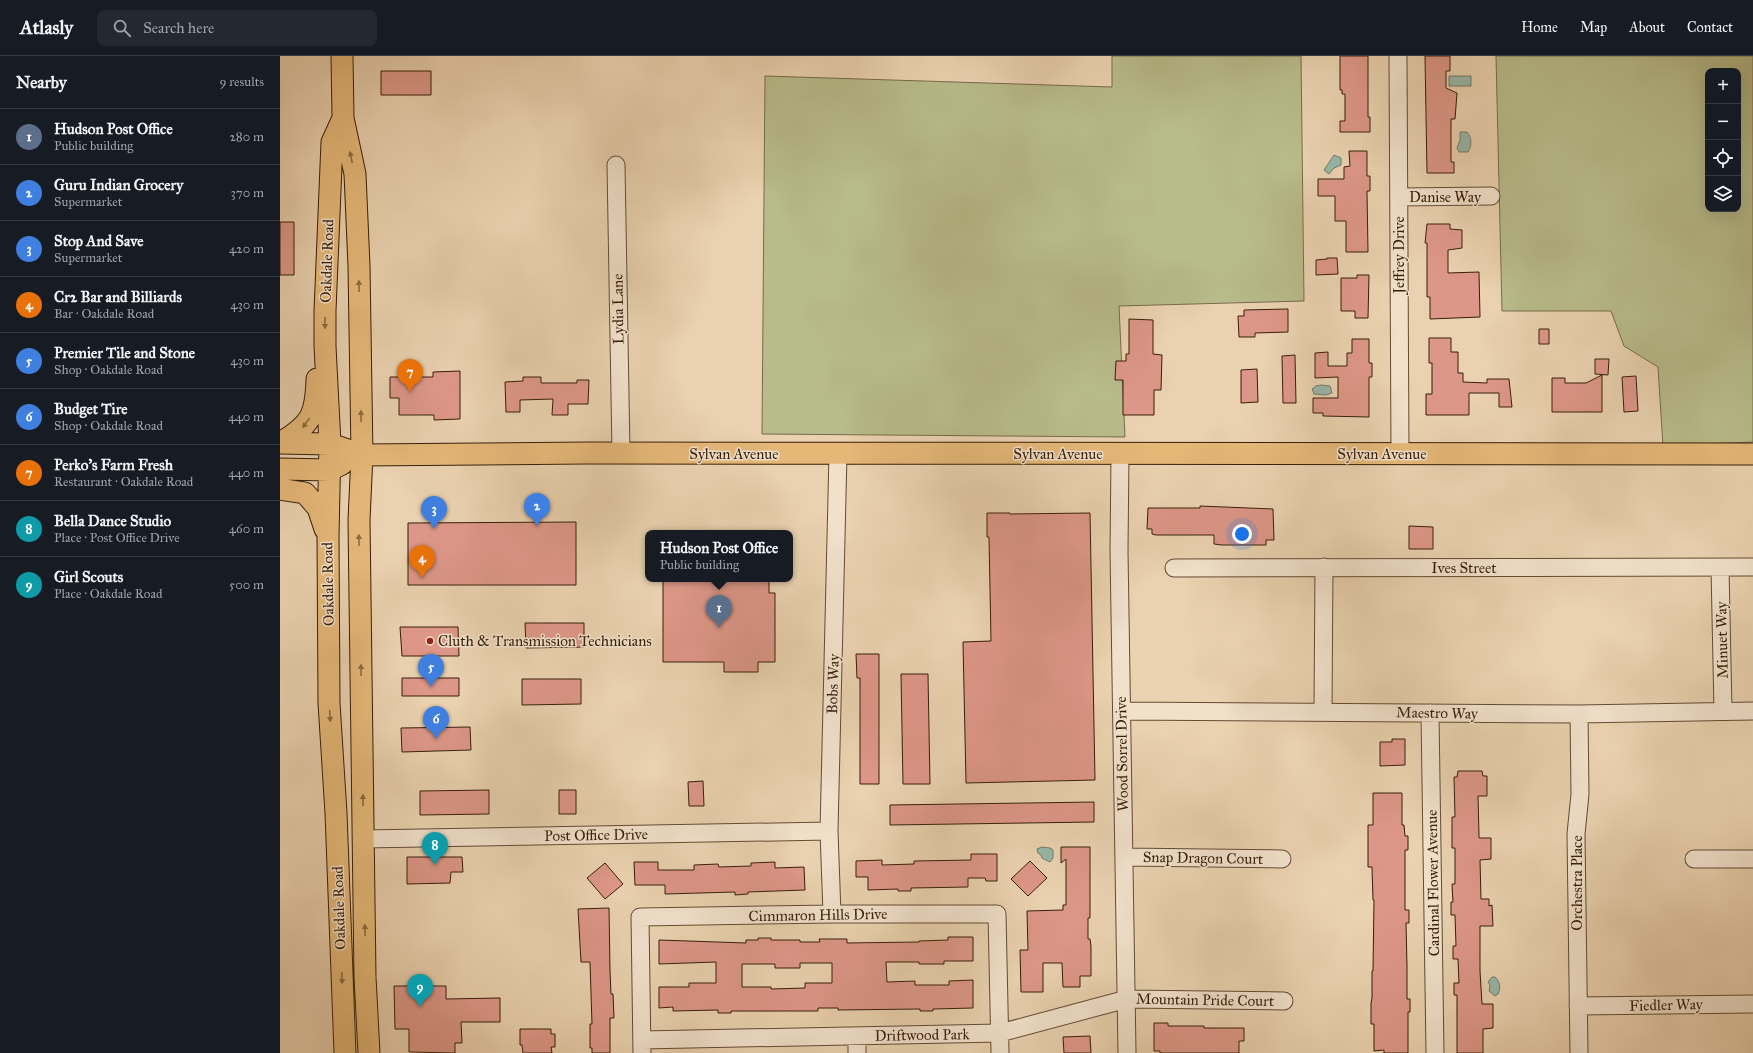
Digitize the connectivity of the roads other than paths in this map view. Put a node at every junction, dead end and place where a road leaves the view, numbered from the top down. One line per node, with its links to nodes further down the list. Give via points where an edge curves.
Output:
1 (342, 56): 3 (main road, Oakdale Road)
2 (1398, 56): 7 (street, Jeffrey Drive)
3 (343, 118): 5 (main road, Oakdale Road, via 332,142); 8 (main road, Oakdale Road, one-way to 3, via 355,174)
4 (616, 165): 12 (street, Lydia Lane)
5 (331, 173): 8 (main road, via 341,181 347,252); 9 (main road, Oakdale Road, one-way to 9)
6 (1491, 196): 7 (street, Danise Way)
7 (1399, 197): 14 (street, Jeffrey Drive)
8 (359, 266): 16 (main road, Oakdale Road, one-way to 8)
9 (325, 346): 10 (main road, one-way to 10, via 312,413 305,426); 11 (main road, Oakdale Road)
10 (280, 443): 11 (main road, Sylvan Avenue)
11 (330, 444): 16 (main road, Sylvan Avenue); 19 (main road, Oakdale Road)
12 (621, 454): 13 (main road, Sylvan Avenue); 16 (main road, Sylvan Avenue)
13 (838, 454): 17 (main road, Sylvan Avenue); 32 (street, Bobs Way)
14 (1400, 454): 15 (main road, Sylvan Avenue); 17 (main road, Sylvan Avenue)
15 (1753, 454)
16 (362, 455): 19 (main road, Sylvan Avenue); 33 (main road, Oakdale Road, one-way to 16, via 359,520)
17 (1120, 455): 26 (street, Wood Sorrel Drive)
18 (280, 469): 19 (main road, Sylvan Avenue)
19 (330, 470): 21 (main road, Oakdale Road)
20 (280, 489): 21 (main road, via 305,493 318,508)
21 (328, 537): 46 (main road, Oakdale Road, one-way to 46, via 329,703)
22 (1753, 567): 25 (street, Ives Street)
23 (1174, 568): 24 (street, Ives Street)
24 (1324, 568): 25 (street, Ives Street); 27 (street)
25 (1720, 568): 28 (street, Minuet Way)
26 (1122, 711): 27 (street, Maestro Way); 34 (street, Wood Sorrel Drive)
27 (1323, 711): 30 (street, Maestro Way)
28 (1723, 711): 29 (street, Maestro Way); 31 (street, Maestro Way)
29 (1753, 711)
30 (1430, 713): 31 (street, Maestro Way); 51 (street, Cardinal Flower Avenue)
31 (1579, 714): 42 (street, Orchestra Place, via 1580,794 1576,834)
32 (829, 831): 33 (street, Post Office Drive); 38 (street, Bobs Way)
33 (364, 839): 47 (main road, Oakdale Road, one-way to 33, via 365,977)
34 (1124, 857): 36 (street, Snap Dragon Court); 39 (street, Wood Sorrel Drive)
35 (1753, 858): 37 (street)
36 (1282, 859)
37 (1694, 859)
38 (832, 914): 43 (street, Cimmaron Hills Drive, via 997,914); 45 (street, Cimmaron Hills Drive, via 640,917)
39 (1126, 1000): 40 (street, Mountain Pride Court); 43 (street, Driftwood Park); 50 (street, Wood Sorrel Drive)
40 (1284, 1001)
41 (1753, 1004): 42 (street, Fiedler Way)
42 (1578, 1006): 52 (street, Orchestra Place)
43 (1000, 1033): 44 (street, Driftwood Park); 49 (street)
44 (857, 1036): 45 (street, Driftwood Park); 48 (street)
45 (642, 1046)
46 (345, 1053)
47 (369, 1053)
48 (857, 1053)
49 (1000, 1053)
50 (1127, 1053)
51 (1435, 1053)
52 (1579, 1053)

